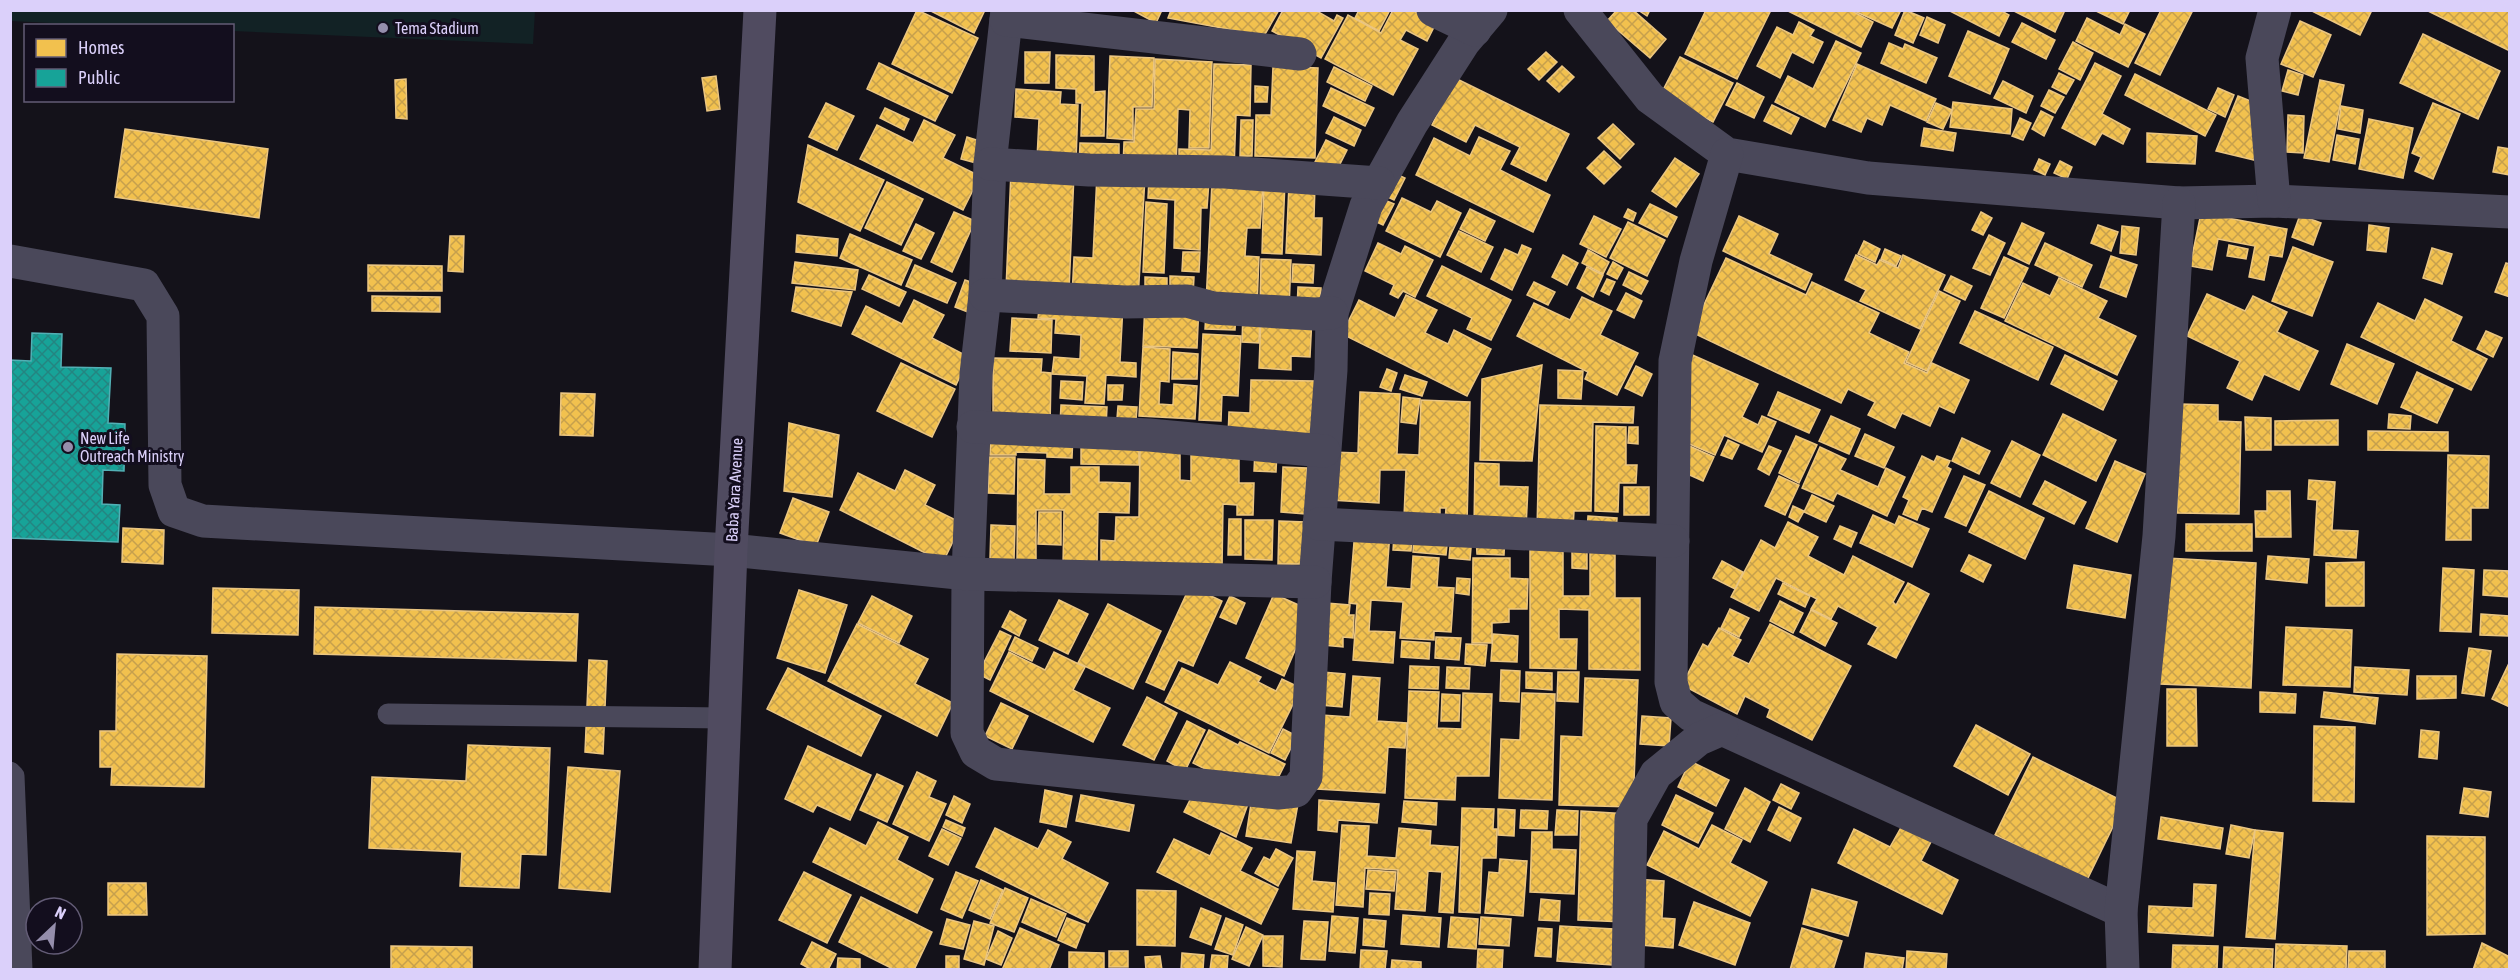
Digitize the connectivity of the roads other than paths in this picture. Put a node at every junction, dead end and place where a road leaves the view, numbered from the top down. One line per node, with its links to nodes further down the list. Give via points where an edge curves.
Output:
1 (760, 10): 21 (main road, Baba Yara Avenue)
2 (1433, 10): 6 (street)
3 (1580, 10): 8 (street, via 1650,99)
4 (2275, 10): 11 (street, via 2262,58)
5 (1006, 15): 7 (street); 9 (street)
6 (1483, 20): 10 (street, via 1464,42 1412,123)
7 (1300, 54)
8 (1727, 154): 12 (street, via 1868,178); 20 (street, via 1696,261 1675,362)
9 (990, 164): 10 (street, via 1224,172); 15 (street)
10 (1379, 183): 16 (street, via 1366,206)
11 (2274, 201): 12 (street); 13 (street)
12 (2179, 203): 28 (street, via 2159,536)
13 (2510, 212)
14 (10, 261): 21 (street, via 144,285 164,316 165,485 174,511 202,521)
15 (985, 295): 16 (street, via 1187,301 1222,309); 17 (street)
16 (1332, 313): 18 (street)
17 (973, 427): 18 (street, via 1149,435); 22 (street)
18 (1324, 451): 19 (street)
19 (1319, 524): 20 (street); 23 (street)
20 (1673, 541): 26 (street, via 1671,682 1676,702)
21 (731, 550): 22 (street); 25 (main road, Baba Yara Avenue)
22 (968, 574): 23 (street); 23 (street, via 967,733 976,752 996,764 1278,793 1296,791 1306,777)
23 (1315, 582)
24 (388, 714): 25 (lane)
25 (726, 718): 30 (main road, Baba Yara Avenue)
26 (1722, 729): 28 (street); 31 (street, via 1699,739 1656,774 1631,819)
27 (10, 772): 29 (lane, via 14,776)
28 (2121, 911): 32 (street)
29 (22, 969)
30 (715, 969)
31 (1628, 969)
32 (2123, 969)

